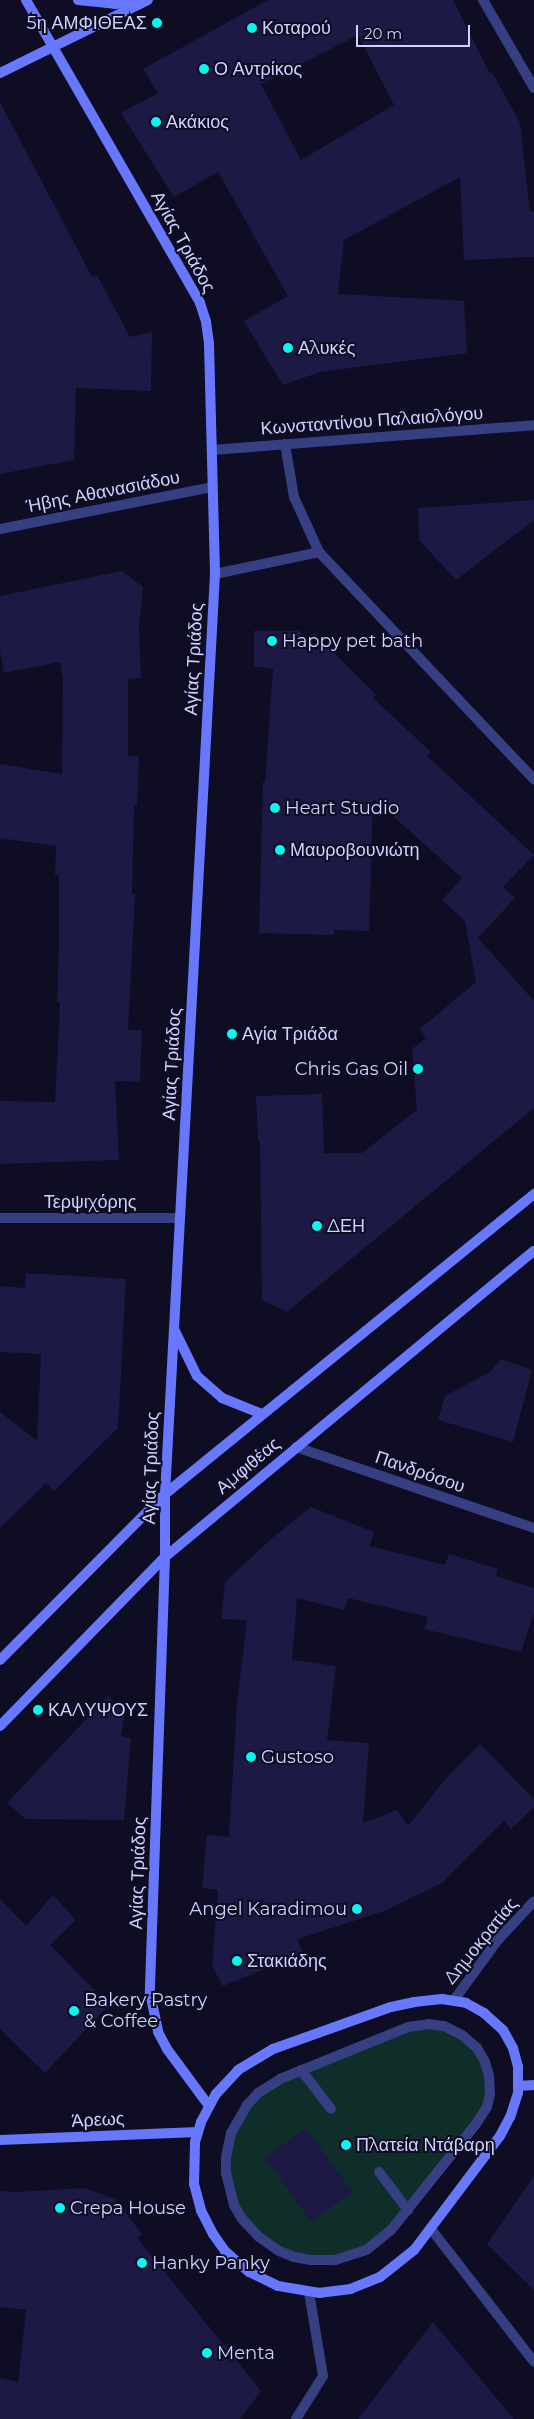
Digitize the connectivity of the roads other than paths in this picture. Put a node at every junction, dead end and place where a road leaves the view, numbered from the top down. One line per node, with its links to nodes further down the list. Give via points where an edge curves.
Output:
1 (26, 0): 5 (street, Αγίας Τριάδος)
2 (78, 0): 4 (street, via 115,4)
3 (483, 0): 7 (street)
4 (146, 1): 5 (street)
5 (53, 47): 6 (street); 10 (street, Αγίας Τριάδος, via 200,304 209,344)
6 (0, 73)
7 (534, 88)
8 (534, 425): 9 (street, Κωνσταντίνου Παλαιολόγου)
9 (285, 444): 10 (street, Κωνσταντίνου Παλαιολόγου); 13 (street, via 294,497)
10 (212, 450): 11 (street, Αγίας Τριάδος)
11 (212, 487): 12 (street, Ήβης Αθανασιάδου); 14 (street, Αγίας Τριάδος)
12 (0, 529)
13 (319, 552): 14 (street); 15 (street)
14 (215, 574): 18 (street, Αγίας Τριάδος)
15 (534, 779)
16 (534, 1194): 21 (street, Αμφιθέας)
17 (0, 1218): 18 (street, Τερψιχόρης)
18 (180, 1218): 20 (street, Αγίας Τριάδος)
19 (534, 1251): 22 (street, Αμφιθέας)
20 (174, 1329): 21 (street, via 197,1376 222,1398); 23 (street, Αγίας Τριάδος)
21 (262, 1414): 23 (street, Αμφιθέας)
22 (296, 1447): 24 (street, Πανδρόσου); 25 (street, Αμφιθέας)
23 (164, 1494): 25 (street, Αγίας Τριάδος); 26 (street, Αμφιθέας)
24 (534, 1528)
25 (165, 1557): 27 (street, Αμφιθέας); 33 (street, Αγίας Τριάδος, via 150,1993 162,2040)
26 (0, 1660)
27 (0, 1726)
28 (534, 1901): 29 (street, Δημοκρατίας, via 497,1941)
29 (454, 2000): 32 (street, via 484,2013 504,2030 517,2060); 33 (street, via 430,2000 391,2007 266,2052 246,2063 230,2078)
30 (301, 2070): 34 (street); 38 (street, via 419,2025 434,2024 454,2030 477,2048 489,2076 490,2090 481,2119); 38 (street, via 258,2092 239,2116 231,2133 226,2173 231,2197 242,2219 259,2238 279,2251 302,2259 335,2260 379,2241)
31 (534, 2085): 32 (street)
32 (518, 2086): 39 (street, via 513,2110 502,2132)
33 (209, 2106): 35 (street)
34 (331, 2109)
35 (198, 2132): 36 (street, Άρεως); 40 (street, via 194,2184 212,2234 233,2259 259,2277 278,2286)
36 (0, 2140)
37 (379, 2172): 38 (street)
38 (408, 2210)
39 (431, 2229): 40 (street, via 410,2254 375,2279 351,2289); 41 (street)
40 (309, 2292): 42 (street, via 322,2376)
41 (534, 2362)
42 (296, 2419)

